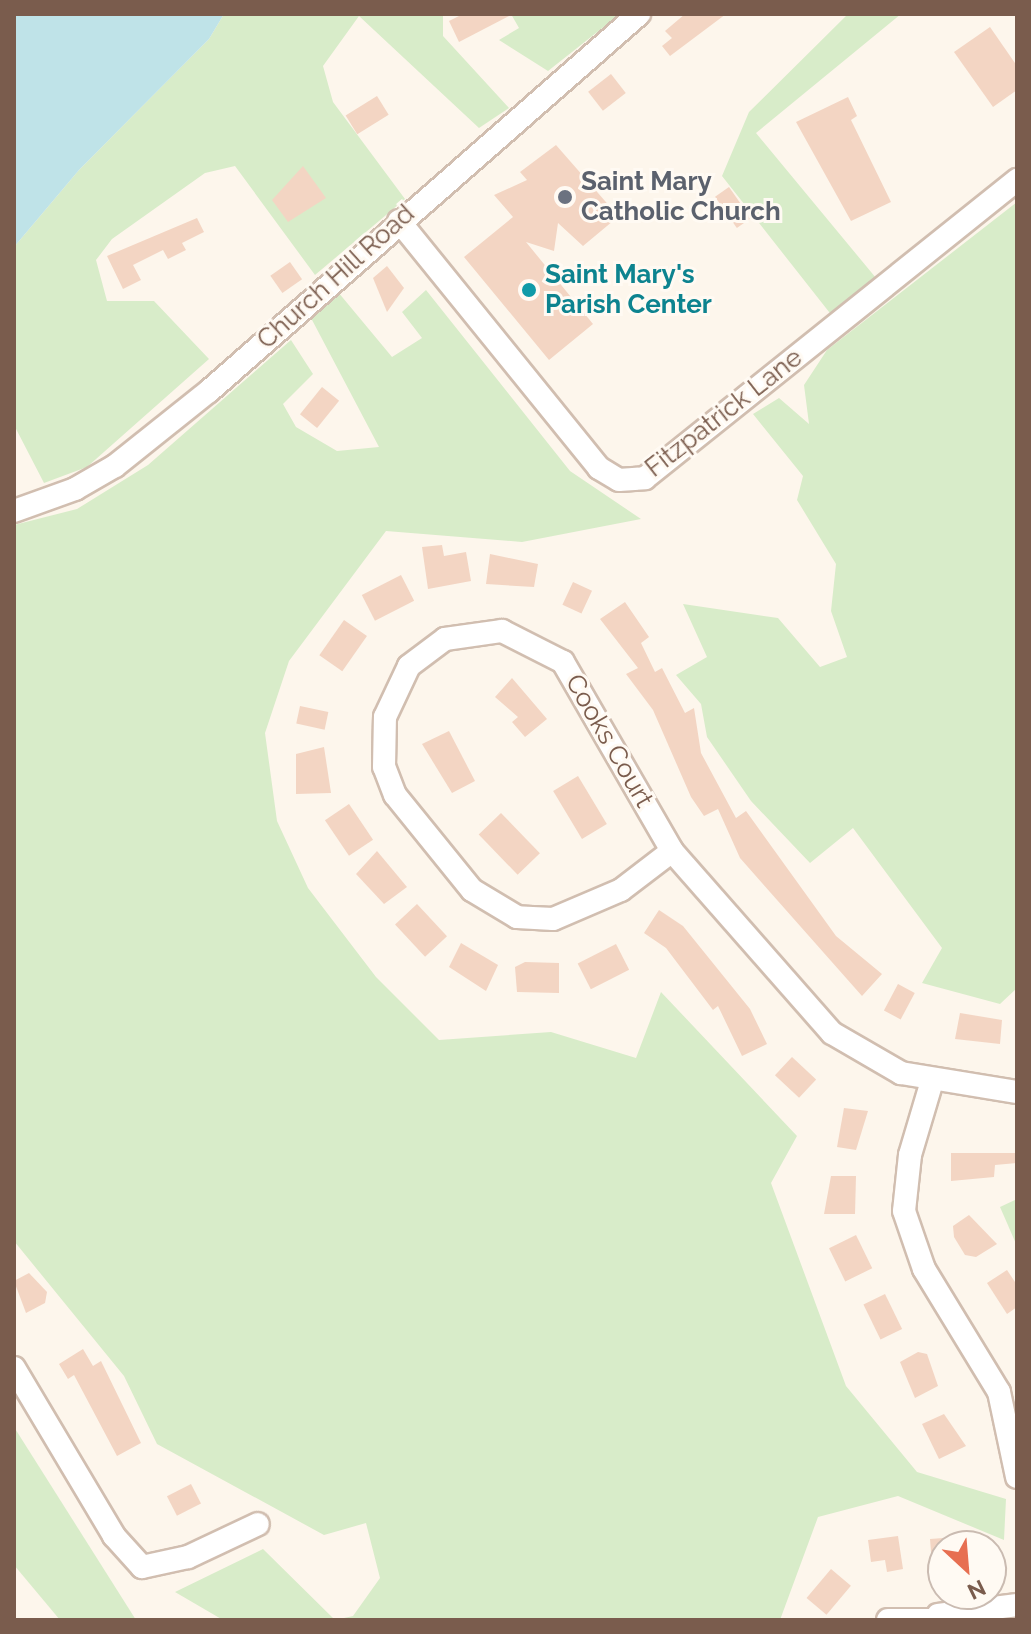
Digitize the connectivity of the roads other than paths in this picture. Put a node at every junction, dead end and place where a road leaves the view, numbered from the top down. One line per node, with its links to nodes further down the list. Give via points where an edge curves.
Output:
1 (639, 14): 3 (street, Church Hill Road)
2 (1017, 180): 3 (street, Fitzpatrick Lane, via 645,478 619,480 599,468)
3 (399, 221): 4 (street, Church Hill Road, via 115,466 75,489)
4 (14, 511)
5 (672, 851): 5 (street, Cooks Court, via 576,680 552,652 524,637 482,631 445,639 409,666 385,717 384,767 395,795 488,904 534,920 575,914); 6 (street, Cooks Court, via 832,1033 881,1064)
6 (932, 1081): 7 (street, Cooks Court); 9 (street, via 907,1166 904,1211 924,1269 999,1392)
7 (1017, 1092)
8 (14, 1368): 10 (street, via 114,1536 142,1567 188,1557)
9 (1017, 1477)
10 (258, 1524)
11 (1017, 1605): 12 (street)
12 (937, 1618): 13 (street)
13 (888, 1620)

